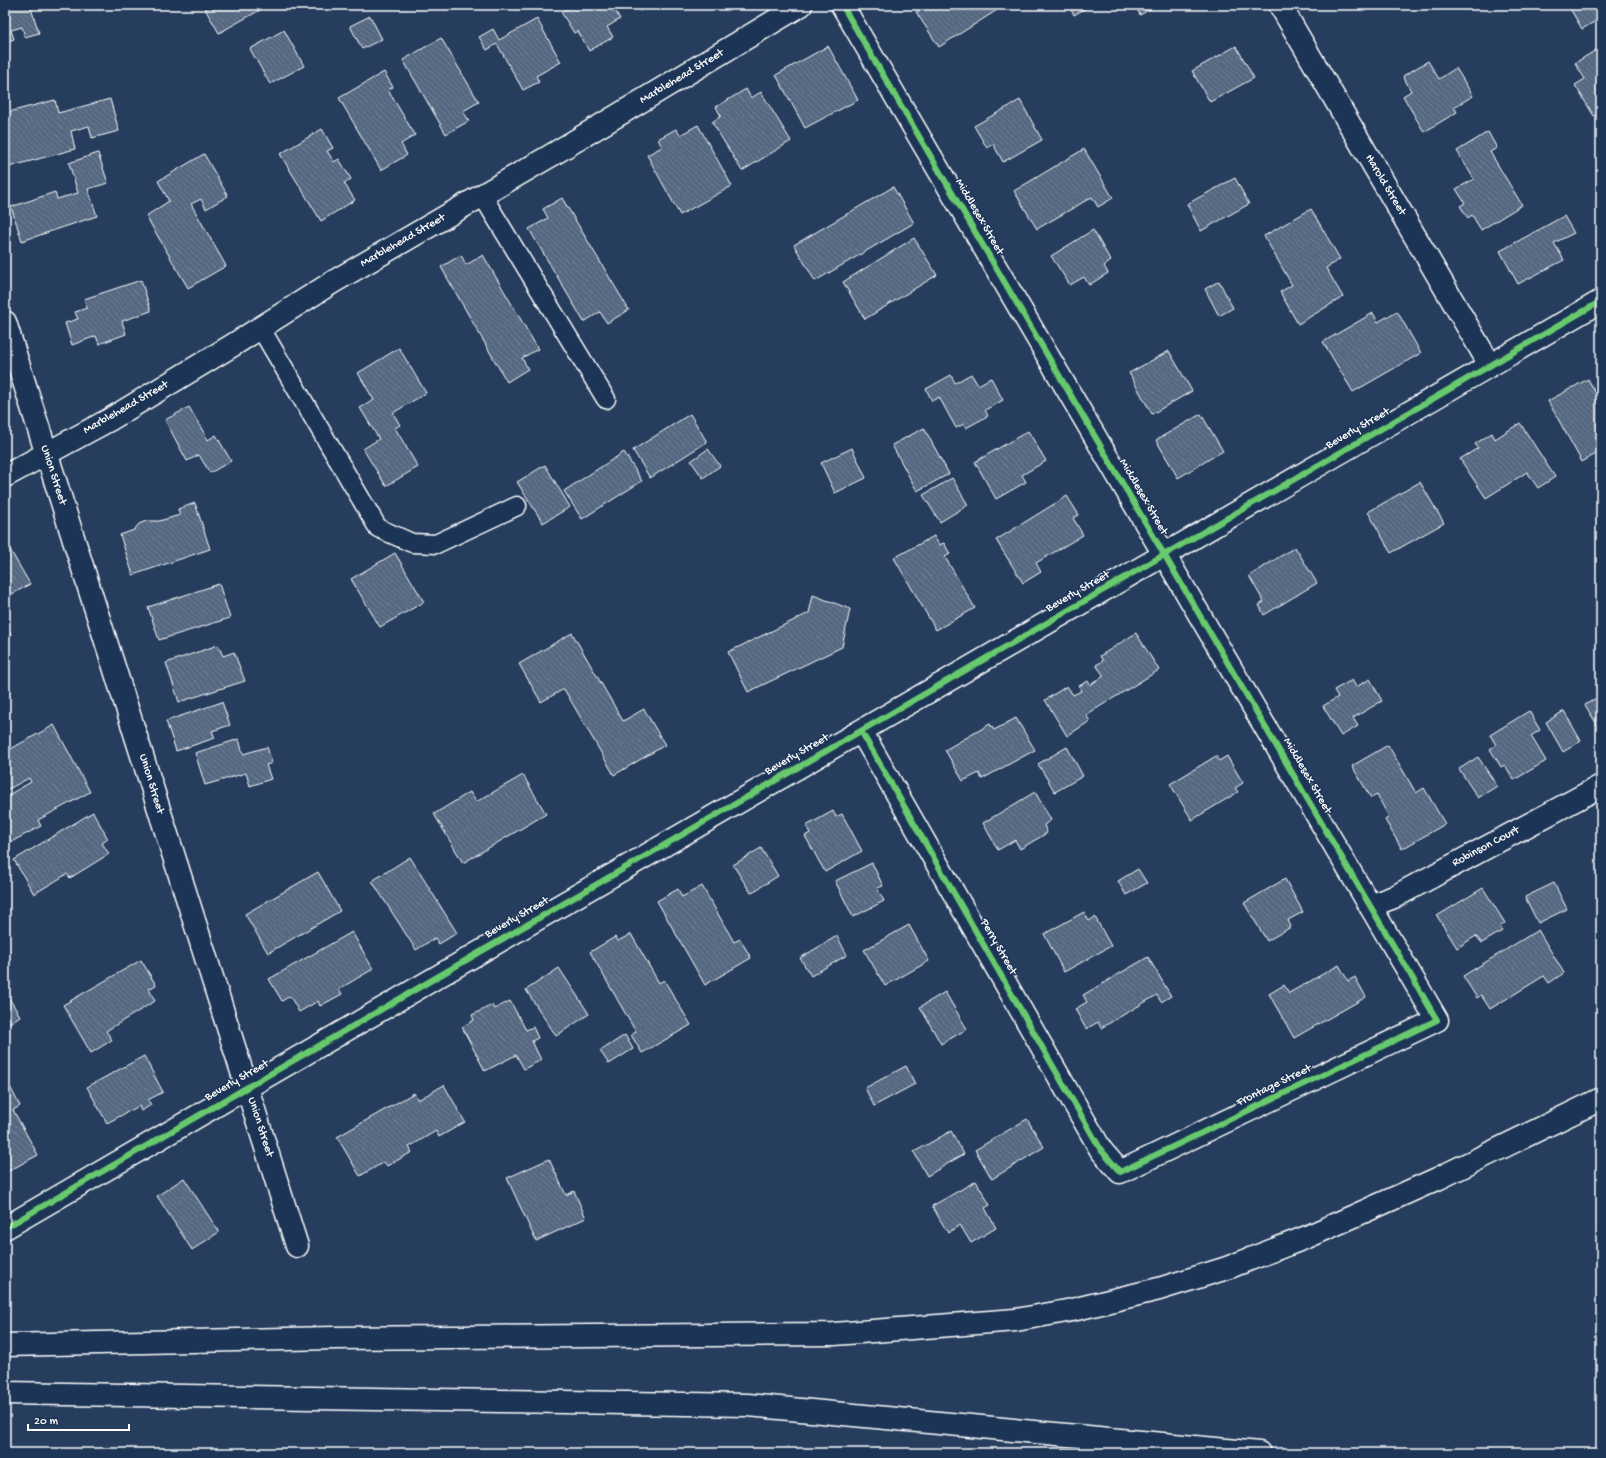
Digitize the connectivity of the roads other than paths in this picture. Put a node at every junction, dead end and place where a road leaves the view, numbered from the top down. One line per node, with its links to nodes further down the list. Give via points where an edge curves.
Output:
1 (801, 5): 4 (main road, Marblehead Street)
2 (842, 5): 13 (main road, Middlesex Street)
3 (1280, 5): 8 (main road, Harold Street)
4 (482, 195): 7 (main road, Marblehead Street); 9 (lane)
5 (1601, 301): 8 (main road, Beverly Street)
6 (5, 322): 10 (main road, Union Street)
7 (260, 327): 10 (main road, Marblehead Street, via 109,420); 12 (lane, via 378,528 412,543 436,544)
8 (1490, 365): 13 (main road, Beverly Street)
9 (606, 399)
10 (46, 453): 11 (main road, Marblehead Street); 18 (main road, Union Street)
11 (5, 476)
12 (517, 506)
13 (1164, 554): 14 (main road, Beverly Street); 16 (main road, Middlesex Street)
14 (861, 731): 18 (main road, Beverly Street); 20 (main road, Perry Street, via 1102,1150)
15 (1601, 786): 16 (main road, Robinson Court, via 1394,897)
16 (1370, 906): 17 (main road, Middlesex Street)
17 (1438, 1020): 20 (main road, Frontage Street)
18 (247, 1087): 21 (main road, Beverly Street); 22 (main road, Union Street)
19 (1601, 1098): 23 (main road, via 1437,1179 1308,1237 1227,1268 1159,1289 1072,1310 1016,1320 834,1334 335,1338)
20 (1120, 1172)
21 (5, 1228)
22 (297, 1246)
23 (5, 1345)
24 (5, 1393): 25 (main road, via 748,1405)
25 (1259, 1453)

